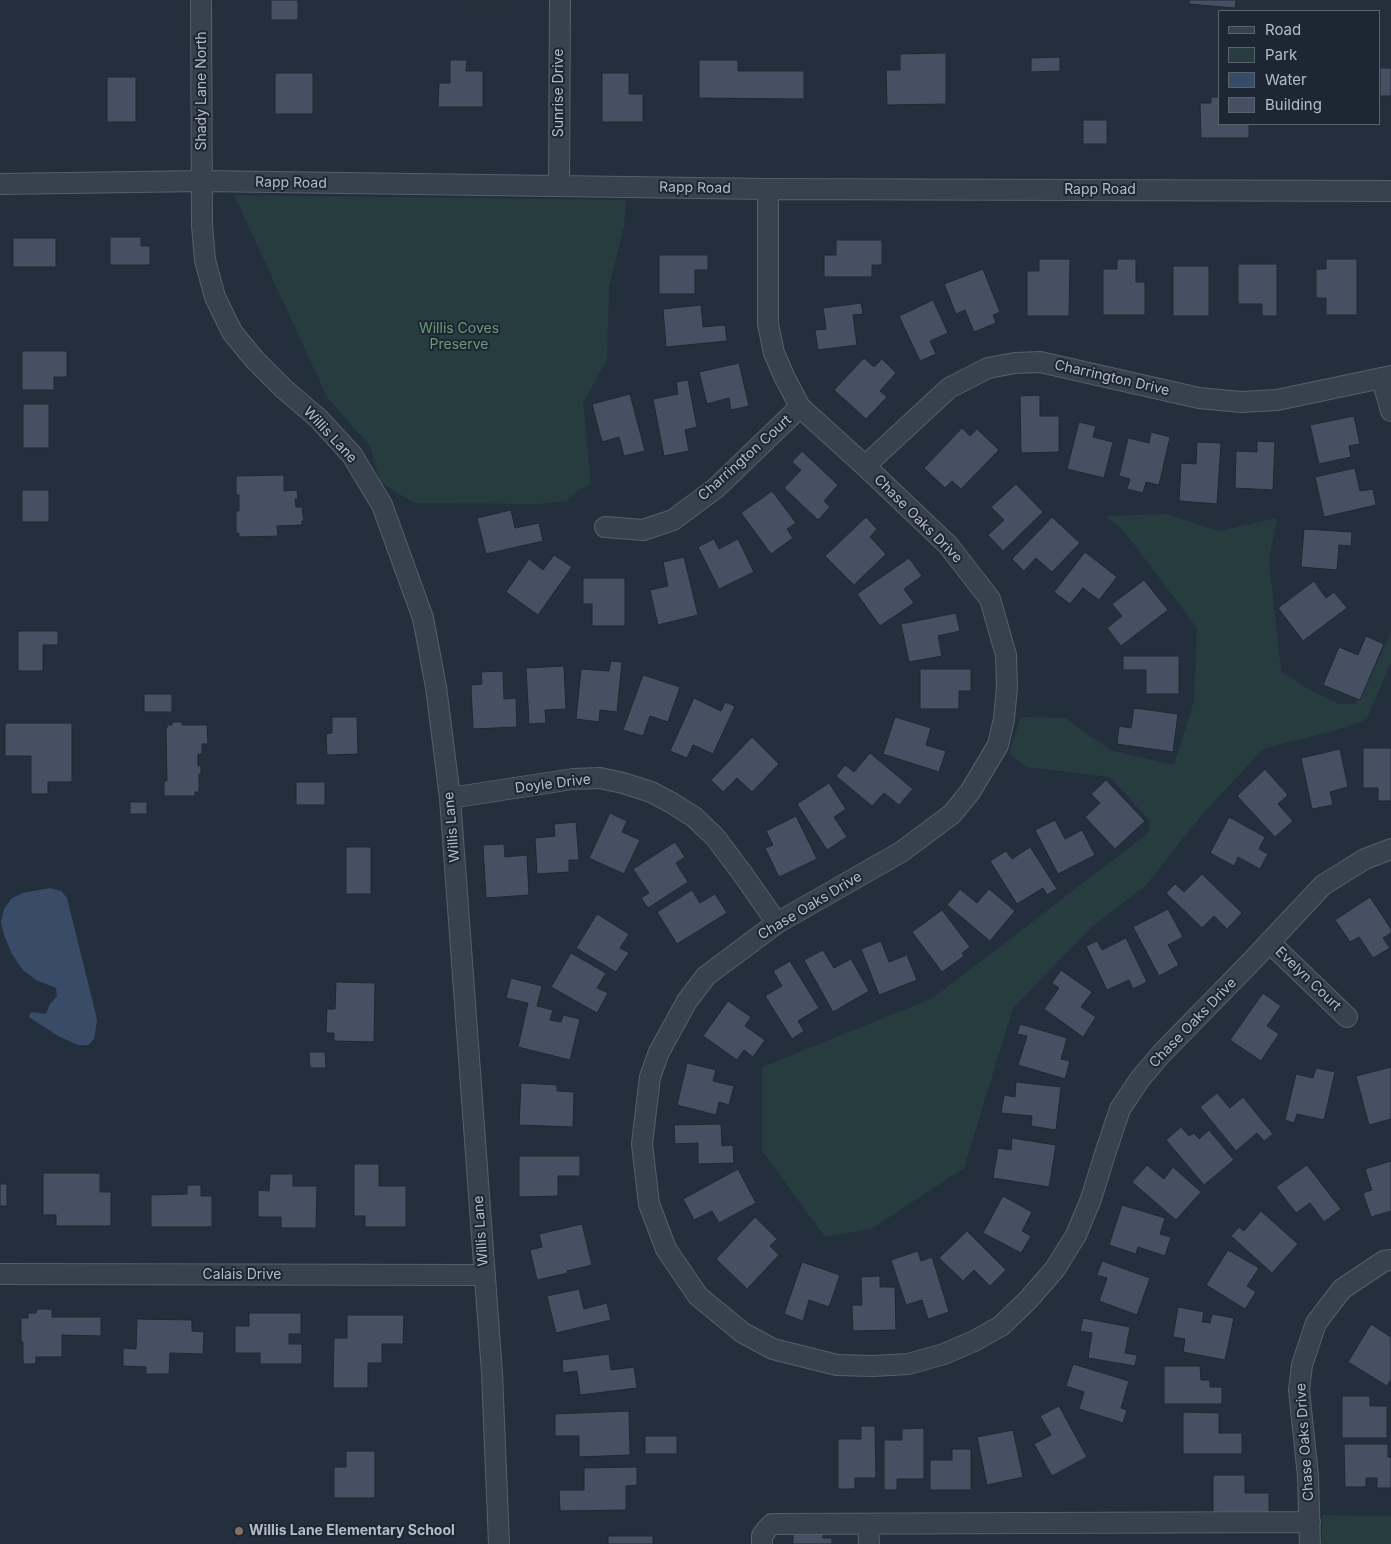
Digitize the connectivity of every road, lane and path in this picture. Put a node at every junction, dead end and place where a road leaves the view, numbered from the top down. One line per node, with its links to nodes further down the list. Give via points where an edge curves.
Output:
1 (201, 0): 3 (street, Shady Lane North)
2 (560, 0): 5 (street, Sunrise Drive)
3 (202, 181): 4 (street, Rapp Road); 5 (street, Rapp Road); 13 (street, Willis Lane, via 205,260 214,297 232,332 266,372 318,418 352,455 382,505 423,618 436,687)
4 (0, 184)
5 (559, 186): 6 (street, Rapp Road)
6 (768, 189): 7 (street, Rapp Road); 9 (street, Chase Oaks Drive, via 768,324 774,353)
7 (1391, 191)
8 (1387, 378): 10 (street); 11 (street, Charrington Drive, via 1277,400 1241,402 1200,398 1040,362 997,366 949,388)
9 (800, 407): 11 (street, Chase Oaks Drive); 12 (street, Charrington Court, via 716,488 673,520 644,530)
10 (1391, 411)
11 (865, 466): 15 (street, Chase Oaks Drive, via 948,545 990,599 1006,655 1004,720 998,745 970,792 952,814 901,852)
12 (605, 526)
13 (450, 798): 15 (street, Doyle Drive, via 573,779 600,778 651,792 694,817 715,837); 20 (street, Willis Lane)
14 (1391, 849): 16 (street, Chase Oaks Drive, via 1366,859 1323,885)
15 (776, 923): 16 (street, Chase Oaks Drive, via 706,976 686,1001 659,1052 650,1077 642,1144 649,1204 666,1248 698,1296 743,1333 773,1349 837,1365 908,1364 944,1354 1000,1326 1028,1300 1055,1269 1076,1235 1120,1110 1140,1079)
16 (1269, 942): 17 (street, Evelyn Court)
17 (1348, 1017)
18 (1391, 1260): 21 (street, Chase Oaks Drive, via 1384,1261 1342,1289 1316,1323 1302,1365 1299,1390)
19 (0, 1274): 20 (street, Calais Drive)
20 (485, 1275): 23 (street, Willis Lane)
21 (1310, 1522): 22 (street); 26 (street, Chase Oaks Drive)
22 (868, 1524): 24 (street, via 772,1524 762,1536); 25 (street)
23 (499, 1544)
24 (762, 1544)
25 (869, 1544)
26 (1310, 1544)

